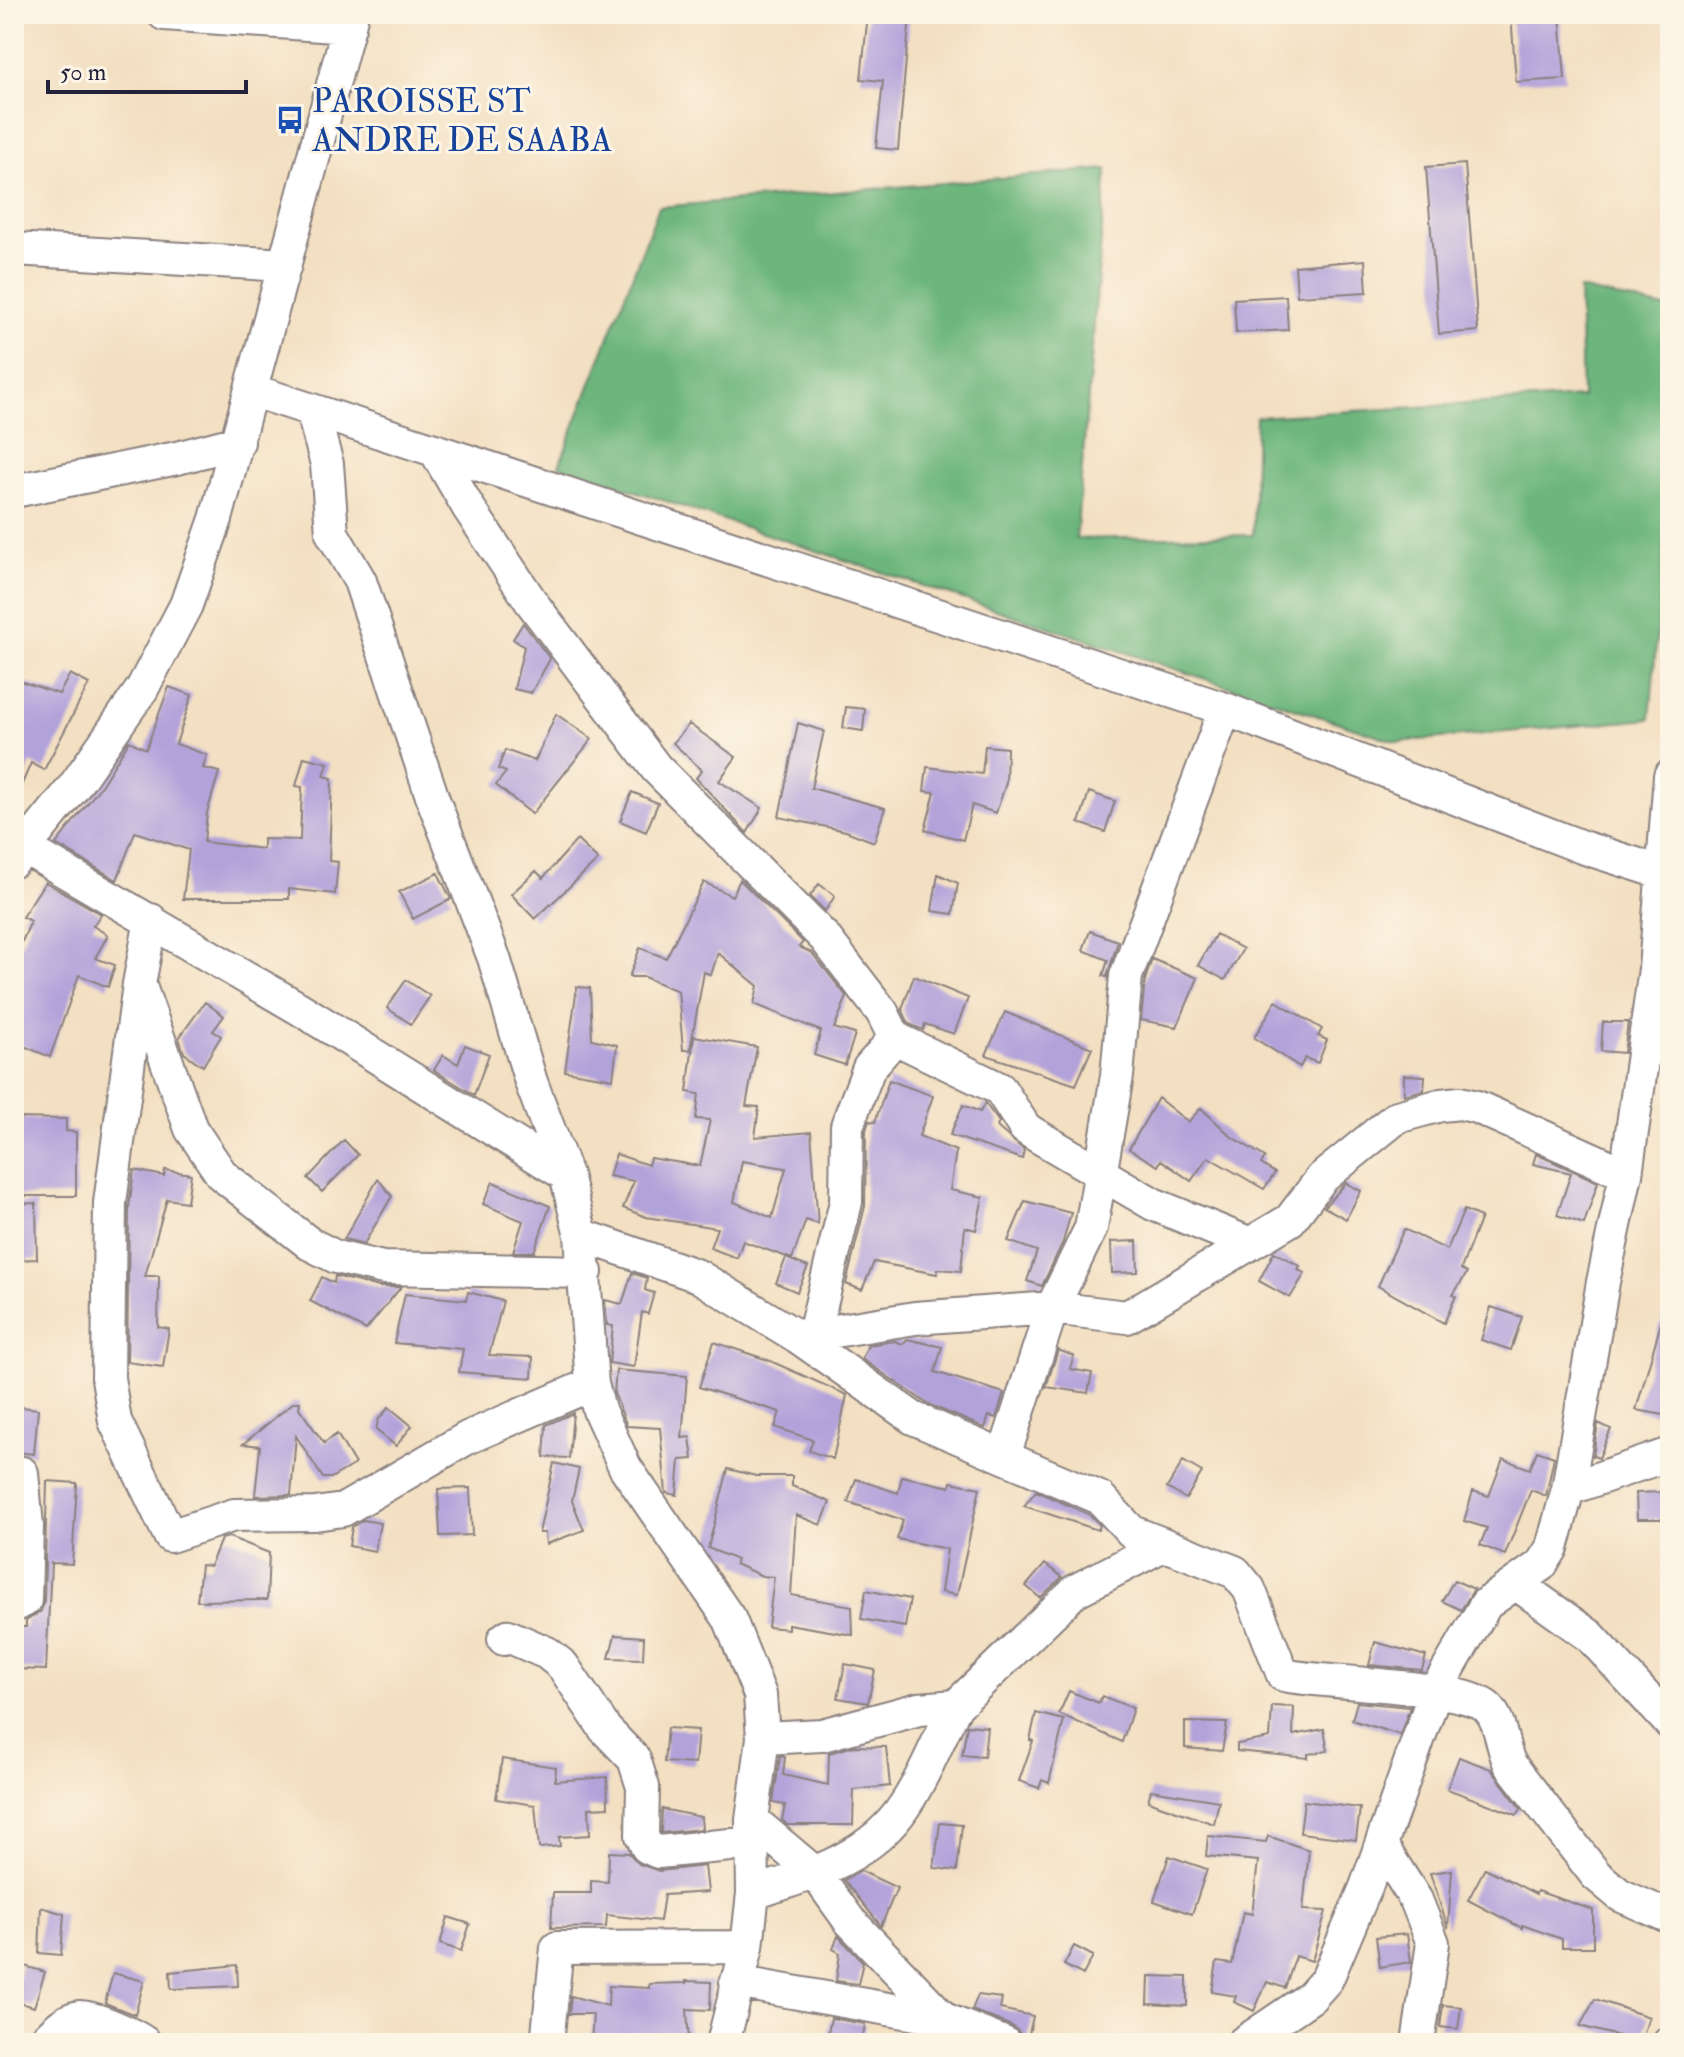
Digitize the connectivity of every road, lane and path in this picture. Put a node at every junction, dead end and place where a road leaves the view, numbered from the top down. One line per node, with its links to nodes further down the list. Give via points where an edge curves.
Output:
1 (164, 14): 2 (street)
2 (351, 20): 4 (street)
3 (14, 249): 4 (street)
4 (285, 265): 5 (street)
5 (251, 390): 6 (street); 7 (street)
6 (312, 410): 8 (street); 20 (street, via 327,464 332,533 360,581)
7 (238, 442): 9 (street); 12 (street, via 186,605 142,689)
8 (435, 450): 10 (street); 17 (street, via 532,603 639,747 825,938 882,1012)
9 (14, 491)
10 (1225, 709): 13 (street); 18 (street, via 1126,976 1117,1076)
11 (1670, 776): 13 (street)
12 (20, 854): 14 (street)
13 (1665, 874): 15 (street)
14 (151, 920): 16 (street); 20 (street)
15 (1662, 981): 19 (street)
16 (139, 984): 23 (street, via 191,1129 222,1175 310,1244 336,1257 383,1268); 26 (street, via 110,1203 108,1378 115,1421 170,1536 234,1515 343,1510 467,1438)
17 (895, 1038): 18 (street, via 1000,1089 1025,1128); 25 (street, via 869,1068 847,1126 846,1202)
18 (1100, 1170): 22 (street, via 1170,1212); 24 (street, via 1091,1228)
19 (1626, 1174): 22 (street, via 1477,1107 1441,1105 1397,1117 1322,1178 1290,1220); 30 (street)
20 (566, 1175): 21 (street)
21 (581, 1235): 23 (street); 25 (street, via 698,1276)
22 (1248, 1243): 24 (street, via 1127,1317)
23 (586, 1272): 26 (street)
24 (1052, 1308): 25 (street, via 915,1318); 28 (street)
25 (806, 1336): 28 (street, via 913,1418)
26 (592, 1384): 38 (street, via 609,1439 625,1467 730,1620 760,1695)
27 (1670, 1454): 30 (street)
28 (1004, 1456): 31 (street, via 1100,1498 1132,1532)
29 (22, 1473): 33 (street, via 28,1557 25,1600)
30 (1568, 1489): 32 (street, via 1552,1548)
31 (1161, 1546): 35 (street, via 1243,1579 1283,1675); 36 (street, via 1075,1591)
32 (1517, 1584): 35 (street, via 1486,1604); 37 (street, via 1590,1636)
33 (14, 1606)
34 (504, 1639): 39 (street, via 508,1636 547,1653 563,1666 605,1729 634,1759 643,1787 642,1836 647,1847 658,1852)
35 (1435, 1692): 40 (street); 43 (street, via 1489,1708 1510,1764 1586,1864 1620,1895)
36 (956, 1706): 38 (street, via 919,1709 822,1735); 41 (street, via 904,1807 865,1847)
37 (1670, 1723)
38 (763, 1738): 39 (street)
39 (752, 1831): 41 (street); 42 (street)
40 (1381, 1845): 47 (street, via 1327,1979 1311,1997); 53 (street, via 1416,1900 1433,1943)
41 (816, 1874): 42 (street); 46 (street, via 849,1920)
42 (753, 1893): 44 (street)
43 (1670, 1917)
44 (747, 1947): 45 (street); 50 (street, via 557,1948)
45 (736, 1982): 46 (street); 51 (street)
46 (944, 2019): 52 (street)
47 (1245, 2042)
48 (42, 2043): 49 (street, via 80,2017)
49 (145, 2043)
50 (547, 2043)
51 (723, 2043)
52 (1004, 2043)
53 (1418, 2043)

